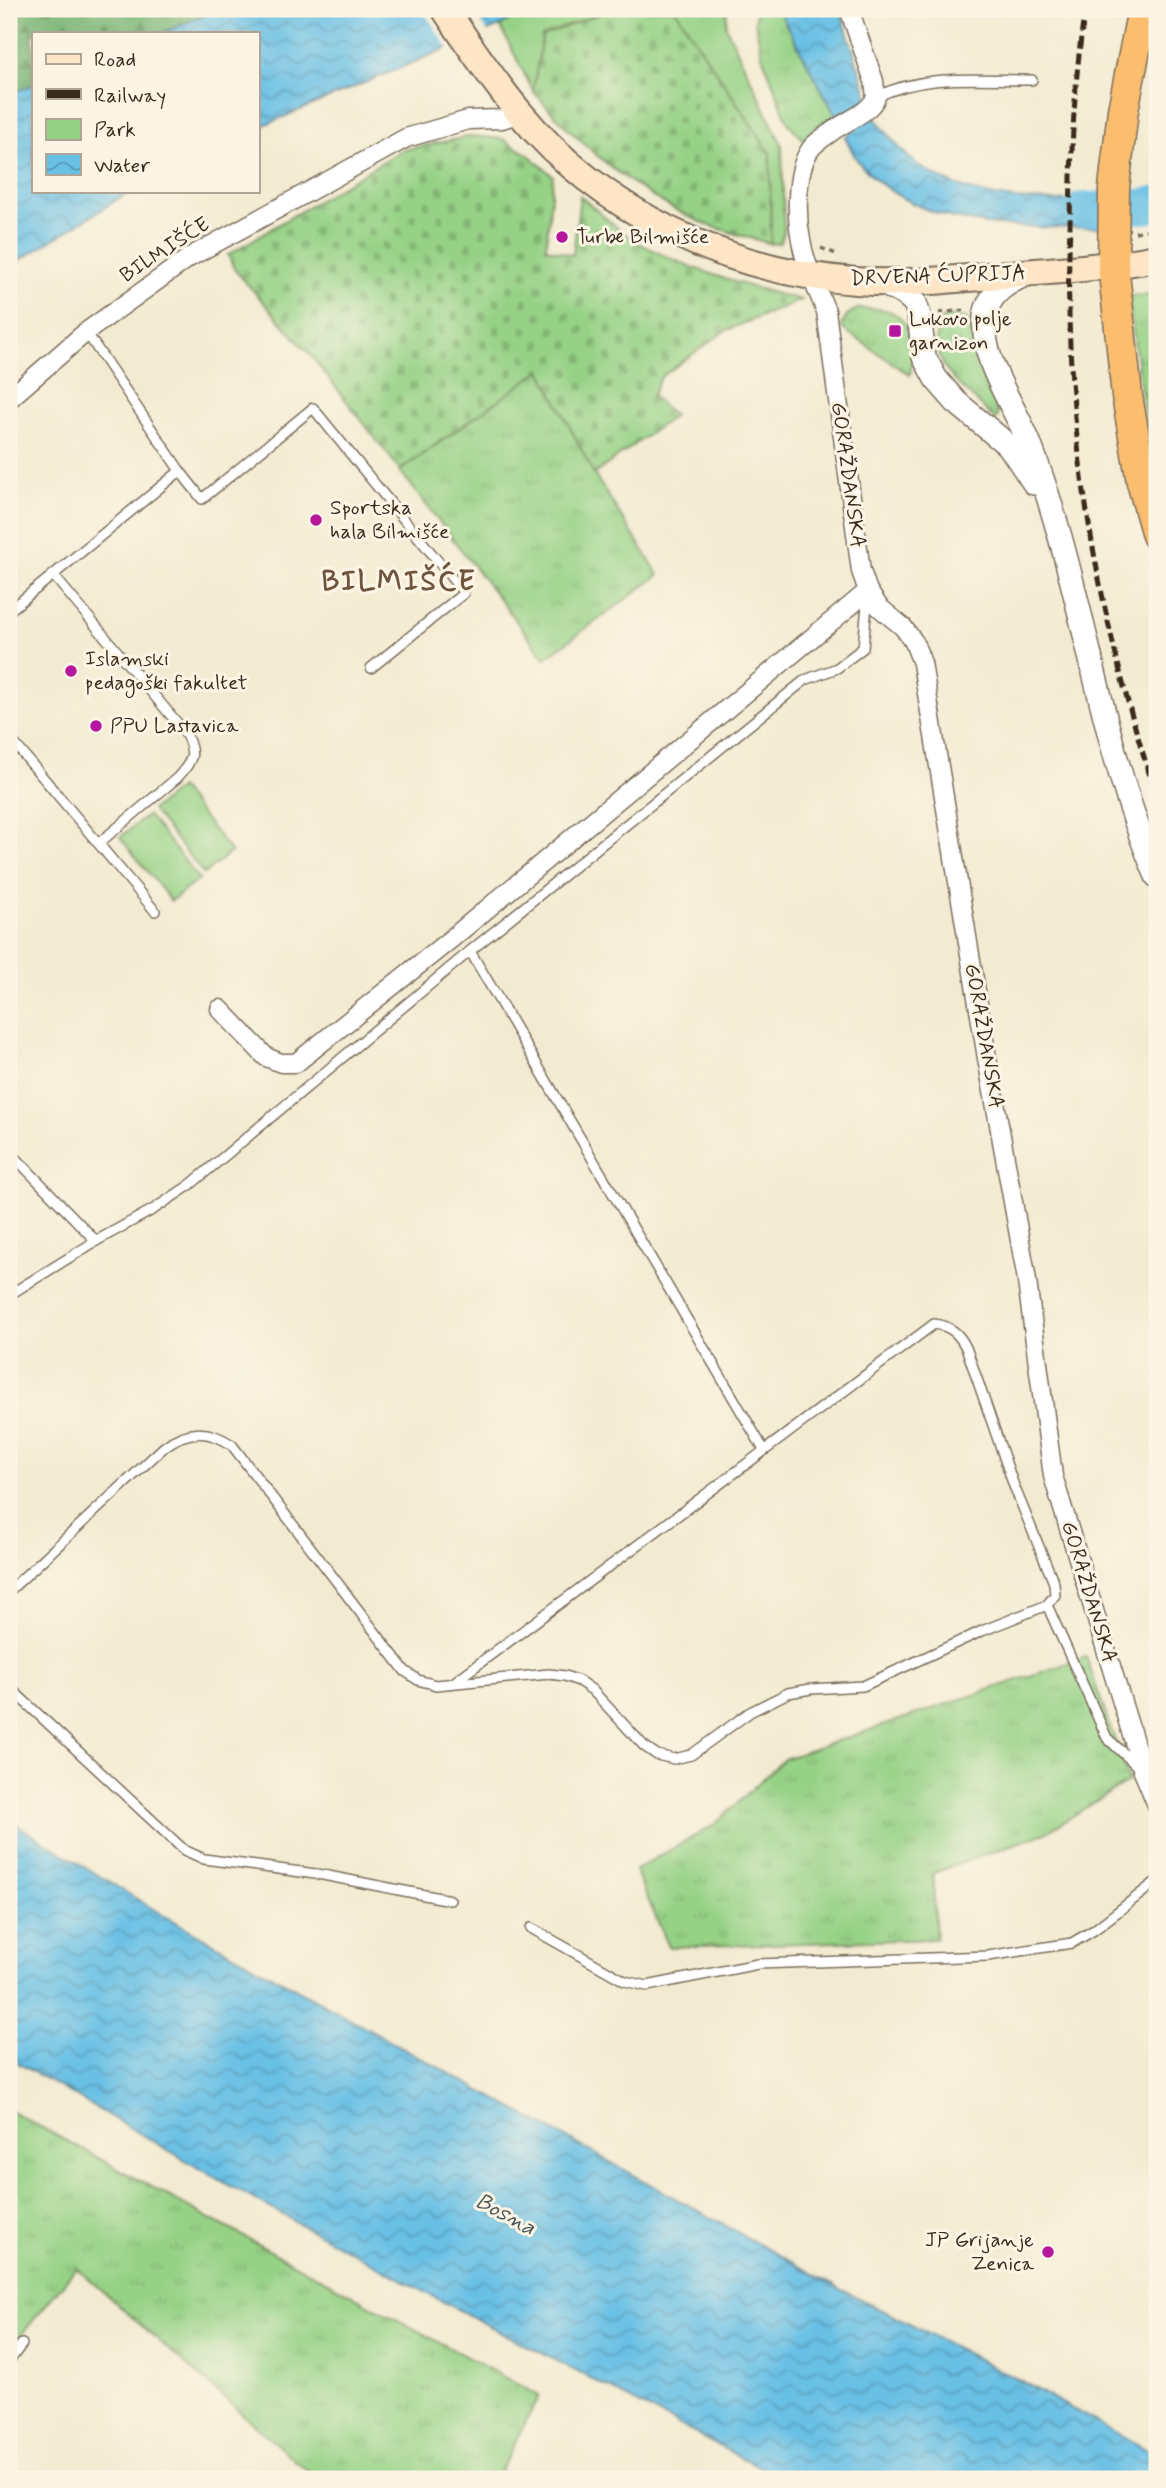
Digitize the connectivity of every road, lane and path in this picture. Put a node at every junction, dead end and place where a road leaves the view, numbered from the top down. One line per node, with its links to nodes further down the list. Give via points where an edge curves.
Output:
1 (445, 9): 6 (main road, DRVENA ĆUPRIJA)
2 (849, 9): 5 (street, via 874,81)
3 (1143, 9): 8 (highway, via 1123,110)
4 (1032, 80): 5 (lane, via 926,80 894,89)
5 (874, 102): 7 (street, GORAŽDANSKA, via 811,148 798,188)
6 (520, 113): 12 (main road, DRVENA ĆUPRIJA, via 569,163 665,228 713,250); 14 (street, BILMIŠĆE, via 502,119 468,120 406,138 190,257)
7 (801, 241): 9 (path); 12 (street, GORAŽDANSKA)
8 (1113, 250): 10 (main road, DRVENA ĆUPRIJA); 11 (main road, DRVENA ĆUPRIJA); 18 (highway, via 1127,396)
9 (845, 257)
10 (1157, 258)
11 (1030, 272): 13 (main road, DRVENA ĆUPRIJA); 17 (street, via 993,296 985,326 994,367 1030,445)
12 (811, 276): 13 (main road, DRVENA ĆUPRIJA); 20 (street, GORAŽDANSKA, via 826,311)
13 (881, 282): 17 (street, via 915,303 924,357 936,379 1010,447)
14 (86, 332): 15 (street, BILMIŠĆE); 16 (lane)
15 (9, 399)
16 (180, 471): 19 (lane); 22 (lane, via 202,499 313,408 464,593)
17 (1052, 513): 25 (street, via 1109,731)
18 (1157, 535)
19 (53, 575): 21 (lane); 24 (lane, via 191,743 188,766 177,778)
20 (868, 591): 27 (lane, via 863,648 837,668 805,680); 28 (street, via 296,1063 266,1057); 37 (street, GORAŽDANSKA, via 914,642 922,663 1026,1274 1053,1476)
21 (9, 611)
22 (371, 668)
23 (9, 737): 24 (lane)
24 (99, 843): 26 (lane)
25 (1157, 876)
26 (155, 911)
27 (470, 951): 30 (lane, via 190,1185); 32 (lane)
28 (220, 1009)
29 (9, 1151): 30 (lane)
30 (96, 1241): 31 (lane)
31 (9, 1295)
32 (764, 1450): 34 (lane, via 922,1332 934,1324 944,1325 962,1338 1054,1583 1055,1595); 35 (lane)
33 (9, 1591): 35 (lane, via 164,1447 186,1435 209,1433 232,1445 405,1671 436,1685)
34 (1047, 1605): 35 (lane, via 863,1686 788,1693 750,1712 691,1755 674,1759 644,1746 592,1690 565,1676); 37 (lane, via 1107,1738)
35 (452, 1684)
36 (9, 1687): 40 (lane, via 184,1850 204,1859 323,1875)
37 (1143, 1771): 38 (street, GORAŽDANSKA)
38 (1157, 1805)
39 (1157, 1881): 41 (lane, via 1072,1943 988,1956 758,1964 647,1986 625,1981)
40 (450, 1900)
41 (531, 1928)
42 (22, 2344): 43 (lane)
43 (9, 2361)

